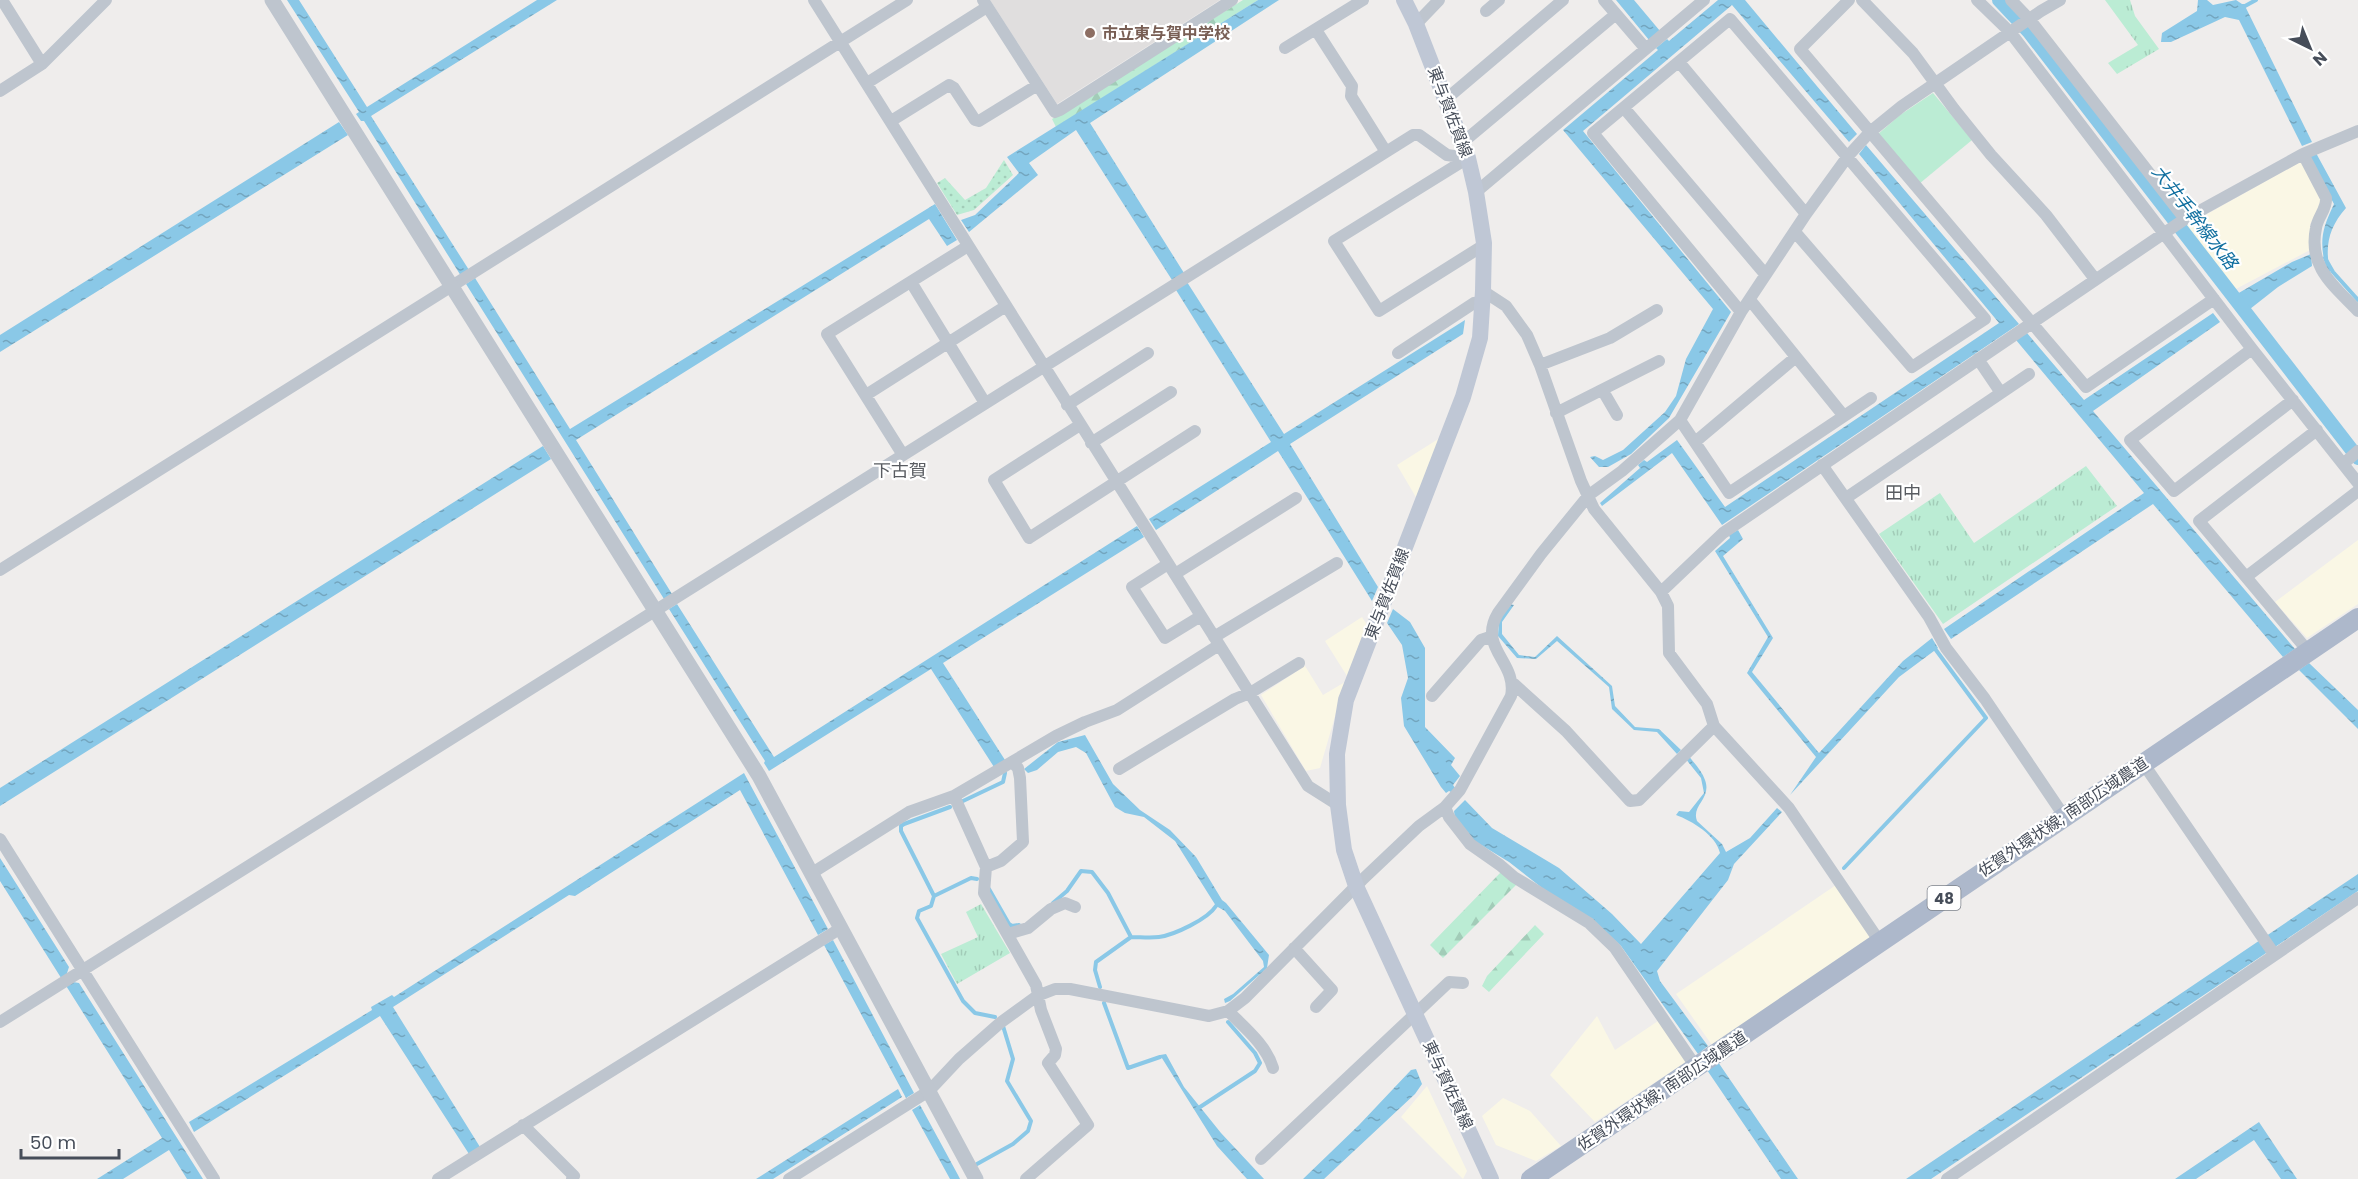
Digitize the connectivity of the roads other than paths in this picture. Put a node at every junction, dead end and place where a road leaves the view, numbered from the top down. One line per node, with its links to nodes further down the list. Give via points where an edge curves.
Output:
1 (2, 0): 30 (street)
2 (106, 0): 30 (street)
3 (272, 0): 54 (street)
4 (814, 0): 26 (street)
5 (1232, 0): 33 (street, via 1060,110 1055,112 1051,108)
6 (1363, 0): 24 (street)
7 (1404, 0): 23 (main road, 東与賀佐賀線)
8 (1439, 0): 23 (street)
9 (1499, 0): 20 (street)
10 (1563, 0): 35 (street)
11 (1604, 0): 21 (street)
12 (1704, 0): 28 (street)
13 (1849, 0): 39 (street, via 1800,49)
14 (1862, 0): 32 (street, via 1913,53)
15 (1977, 0): 25 (street)
16 (2011, 0): 22 (street)
17 (2060, 0): 22 (street)
18 (903, 1): 26 (street)
19 (985, 4): 31 (street); 33 (street)
20 (1486, 11)
21 (1616, 14): 28 (street); 40 (street)
22 (2030, 20): 25 (street); 46 (street)
23 (1416, 24): 35 (main road, 東与賀佐賀線)
24 (1316, 30): 27 (street); 41 (street, via 1352,86 1350,96)
25 (2014, 30): 32 (street); 47 (street)
26 (840, 42): 31 (street); 54 (street)
27 (1285, 48)
28 (1646, 49): 44 (street)
29 (1679, 62): 36 (street); 43 (street, via 1730,19); 45 (street)
30 (42, 64): 34 (street)
31 (867, 83): 37 (street)
32 (1935, 83): 39 (street); 52 (street)
33 (1036, 86): 37 (street, via 979,121 949,85)
34 (0, 91)
35 (1445, 98): 40 (main road, 東与賀佐賀線)
36 (1624, 108): 51 (street); 61 (street, via 1593,133)
37 (891, 121): 50 (street)
38 (2358, 131): 42 (street)
39 (1870, 132): 43 (street); 62 (street)
40 (1465, 150): 41 (street, via 1448,155 1413,135); 44 (main road, 東与賀佐賀線); 49 (street, via 1334,241 1379,311)
41 (1386, 152): 71 (street)
42 (2303, 154): 46 (street); 60 (street, via 2327,205 2313,241 2319,267)
43 (1848, 156): 45 (street); 48 (street, via 1985,319 1912,368)
44 (1476, 192): 49 (main road, 東与賀佐賀線)
45 (1806, 214): 48 (street)
46 (2185, 219): 47 (street)
47 (2168, 230): 52 (street); 56 (street)
48 (1795, 232): 51 (street)
49 (1484, 245): 55 (main road, 東与賀佐賀線)
50 (968, 246): 53 (street); 58 (street)
51 (1765, 274): 57 (street)
52 (2095, 279): 62 (street)
53 (911, 282): 63 (street); 76 (street, via 827,334)
54 (452, 286): 101 (street); 104 (street)
55 (1483, 297): 66 (street); 70 (street, via 1506,306 1527,335); 119 (main road, 東与賀佐賀線, via 1479,338 1463,396 1347,700 1337,754)
56 (2214, 299): 62 (street, via 2086,387); 64 (street)
57 (1749, 300): 61 (street); 67 (street)
58 (1006, 306): 63 (street); 71 (street)
59 (1657, 310): 70 (street, via 1611,338)
60 (2358, 311)
61 (1741, 312): 84 (street)
62 (2031, 323): 68 (street)
63 (948, 343): 76 (street); 79 (street)
64 (2252, 349): 78 (street); 78 (street, via 2130,440 2174,491)
65 (1148, 353): 80 (street)
66 (1398, 353)
67 (1796, 357): 83 (street); 88 (street)
68 (1978, 359): 75 (street); 92 (street)
69 (1659, 361): 73 (street)
70 (1540, 365): 81 (street)
71 (1043, 366): 79 (street); 80 (street)
72 (2029, 374): 75 (street)
73 (1603, 391): 81 (street); 82 (street)
74 (1171, 392): 89 (street)
75 (2001, 393): 98 (street)
76 (866, 395): 90 (street)
77 (1870, 398): 83 (street)
78 (2293, 400): 86 (street)
79 (985, 403): 90 (street)
80 (1067, 405): 85 (street)
81 (1556, 413): 96 (street)
82 (1617, 415)
83 (1843, 415): 88 (street, via 1730,493)
84 (1680, 420): 88 (street); 96 (street, via 1623,471)
85 (1080, 425): 89 (street); 93 (street, via 994,480 1029,538)
86 (2317, 430): 91 (street); 102 (street, via 2199,521)
87 (1195, 431): 93 (street)
88 (1695, 442)
89 (1091, 443): 93 (street)
90 (903, 455): 104 (street)
91 (2350, 457): 94 (street)
92 (1822, 465): 98 (street); 103 (street, via 1723,533)
93 (1116, 483): 100 (street)
94 (2358, 483)
95 (2358, 491): 102 (street)
96 (1589, 495): 103 (street, via 1594,509); 107 (street, via 1498,613 1492,622)
97 (1296, 498): 100 (street)
98 (1846, 498): 121 (street)
99 (1337, 563): 108 (street)
100 (1171, 569): 105 (street); 105 (street, via 1132,587 1165,638)
101 (0, 570)
102 (2246, 577): 109 (street)
103 (1661, 592): 114 (street, via 1668,606 1669,653 1707,704)
104 (655, 610): 124 (street, via 759,776); 133 (street)
105 (1201, 616): 108 (street)
106 (2358, 618): 109 (main road, 佐賀外環状線; 南部広域農道 / 48)
107 (1491, 637): 111 (street); 113 (street, via 1481,640)
108 (1217, 641): 112 (street); 115 (street, via 1117,711 1074,727)
109 (2308, 651): 116 (main road, 佐賀外環状線; 南部広域農道 / 48)
110 (1299, 663): 112 (street)
111 (1514, 684): 114 (street, via 1566,731 1630,801 1639,800); 120 (street, via 1460,790)
112 (1250, 693): 117 (street); 119 (street, via 1308,786)
113 (1432, 696)
114 (1714, 726): 130 (street, via 1789,808)
115 (1012, 762): 118 (street); 123 (street, via 1020,778 1023,842 1001,861)
116 (2143, 763): 121 (main road, 佐賀外環状線; 南部広域農道 / 48); 132 (street)
117 (1119, 769)
118 (954, 796): 123 (street); 124 (street, via 909,812)
119 (1338, 805): 125 (main road, 東与賀佐賀線, via 1344,850)
120 (1445, 807): 125 (street, via 1419,826); 140 (street, via 1470,844 1514,878 1589,923 1615,948)
121 (2064, 816): 130 (main road, 佐賀外環状線; 南部広域農道 / 48)
122 (0, 839): 133 (street)
123 (986, 867): 129 (street, via 984,893)
124 (812, 873): 128 (street)
125 (1356, 886): 131 (street); 138 (main road, 東与賀佐賀線)
126 (2358, 898): 132 (street)
127 (1075, 907): 129 (street, via 1065,903 1028,928)
128 (841, 928): 142 (street); 143 (street)
129 (1008, 934): 135 (street, via 1036,985)
130 (1880, 942): 140 (main road, 佐賀外環状線; 南部広域農道 / 48)
131 (1294, 948): 136 (street, via 1332,990); 137 (street)
132 (2273, 952): 153 (street)
133 (78, 973): 139 (street); 145 (street)
134 (1463, 983): 138 (street, via 1449,982)
135 (1037, 996): 137 (street, via 1055,989 1070,989 1209,1016); 142 (street, via 999,1023); 150 (street, via 1056,1049 1048,1063 1088,1125)
136 (1316, 1007)
137 (1228, 1011): 141 (street, via 1259,1043)
138 (1415, 1014): 144 (street); 151 (main road, 東与賀佐賀線)
139 (0, 1022)
140 (1696, 1067): 152 (main road, 佐賀外環状線; 南部広域農道 / 48)
141 (1273, 1068)
142 (928, 1091): 148 (street); 149 (street)
143 (524, 1125): 146 (street); 147 (street, via 574,1176)
144 (1261, 1159)
145 (214, 1179)
146 (438, 1179)
147 (572, 1179)
148 (789, 1179)
149 (976, 1179)
150 (1026, 1179)
151 (1491, 1179)
152 (1531, 1179)
153 (1947, 1179)

